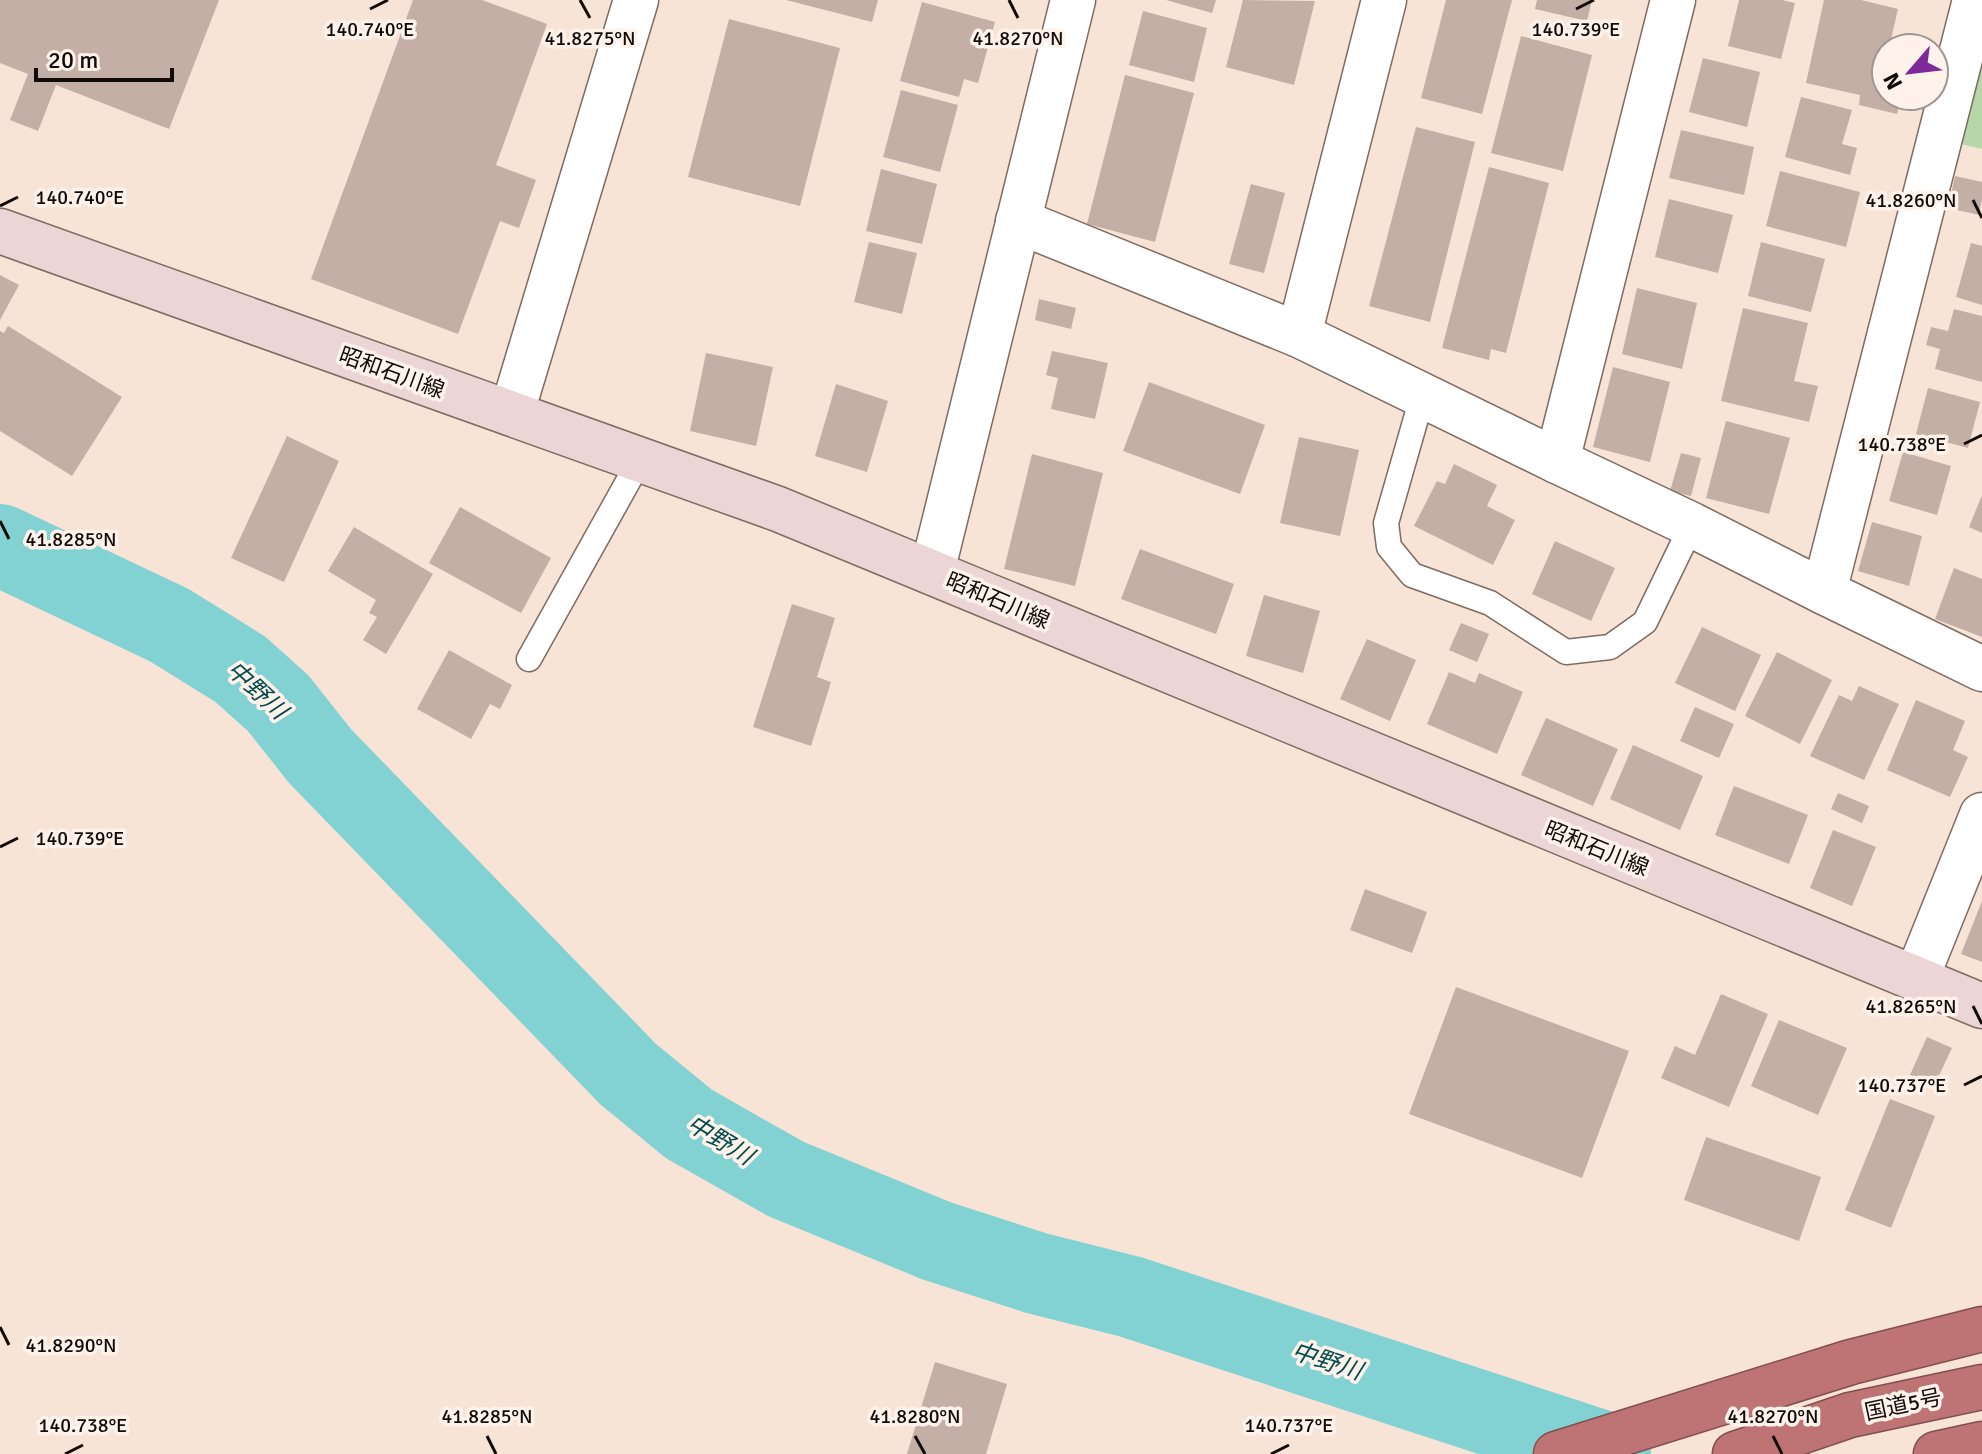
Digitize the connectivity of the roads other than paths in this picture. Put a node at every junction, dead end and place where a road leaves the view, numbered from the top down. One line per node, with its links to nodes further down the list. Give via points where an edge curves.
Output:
1 (636, 0): 9 (street)
2 (1073, 0): 6 (street)
3 (1384, 0): 8 (street)
4 (1673, 0): 12 (street)
5 (1975, 0): 15 (street)
6 (1018, 221): 8 (street); 14 (street)
7 (0, 231): 11 (street, 昭和石川線)
8 (1299, 335): 10 (street)
9 (518, 392)
10 (1423, 394): 12 (street); 13 (lane, via 1386,523 1389,547 1412,575 1490,603 1566,652 1610,647 1645,622)
11 (640, 460): 14 (street, 昭和石川線); 16 (lane)
12 (1557, 461): 13 (street)
13 (1692, 525): 15 (street)
14 (932, 572): 19 (street, 昭和石川線)
15 (1824, 592): 17 (street)
16 (529, 659)
17 (1982, 669)
18 (1982, 815): 19 (street)
19 (1916, 979): 20 (street, 昭和石川線)
20 (1982, 1006)
21 (1982, 1329): 24 (highway, via 1851,1362)
22 (1982, 1387): 25 (highway, 国道5号, via 1850,1415)
23 (1982, 1444): 26 (highway)
24 (1556, 1454)
25 (1735, 1454)
26 (1936, 1454)

